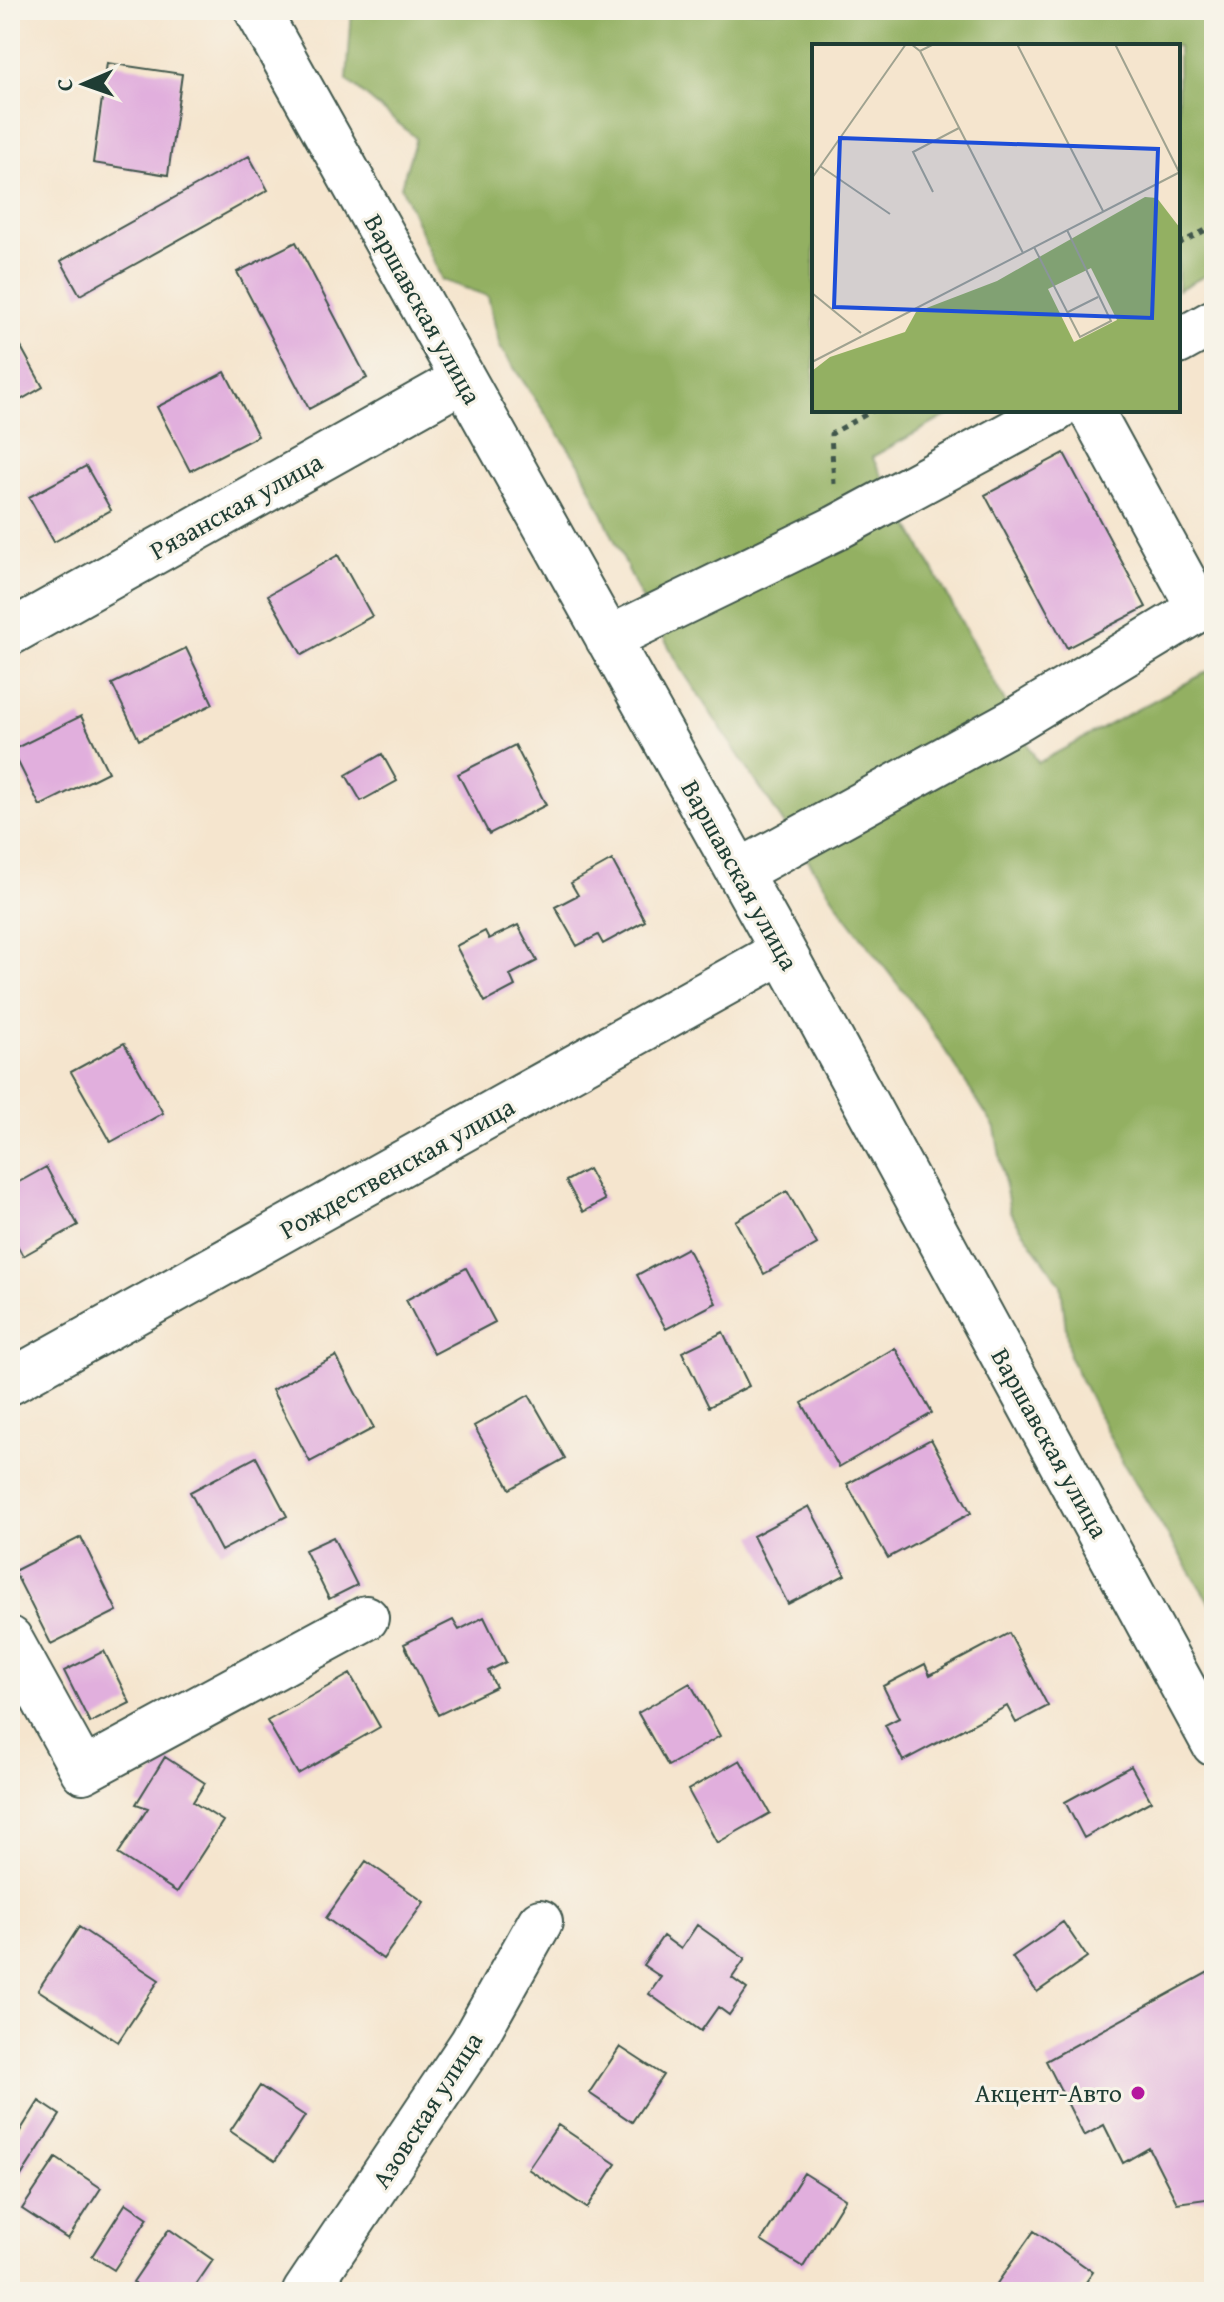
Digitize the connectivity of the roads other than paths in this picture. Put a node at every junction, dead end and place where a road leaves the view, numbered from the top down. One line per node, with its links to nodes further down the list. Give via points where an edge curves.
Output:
1 (257, 10): 4 (street, Варшавская улица)
2 (1214, 322): 3 (street)
3 (1180, 341)
4 (462, 380): 8 (street, Рязанская улица); 9 (street, Варшавская улица)
5 (1051, 412): 9 (street, via 836,528)
6 (1092, 412): 7 (street)
7 (1206, 604): 10 (street, via 1014,721)
8 (10, 633)
9 (608, 639): 10 (street, Варшавская улица)
10 (739, 872): 11 (street, Варшавская улица)
11 (783, 951): 12 (street, Рождественская улица); 15 (street, Варшавская улица)
12 (10, 1382)
13 (366, 1618): 14 (street, via 83,1771)
14 (10, 1639)
15 (1214, 1744)
16 (540, 1922): 17 (street, Азовская улица, via 472,2043)
17 (305, 2292)

